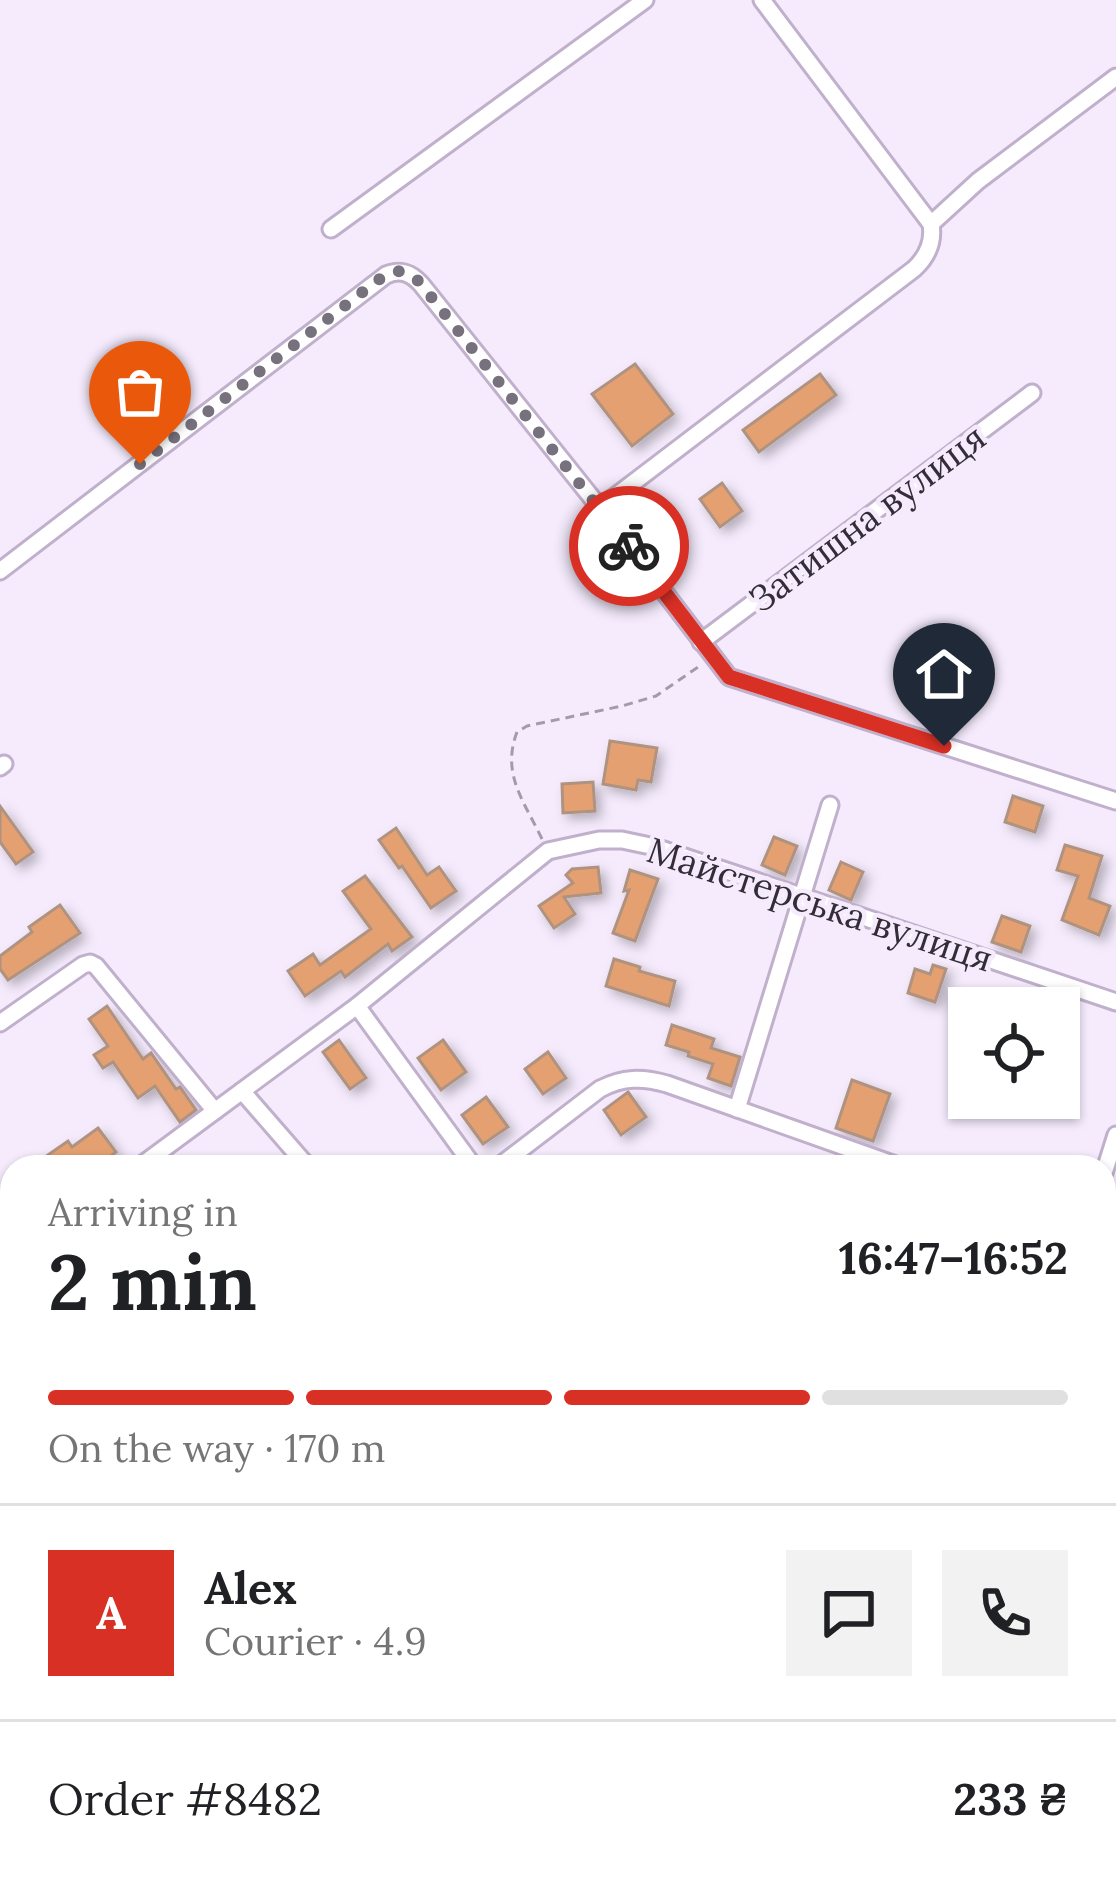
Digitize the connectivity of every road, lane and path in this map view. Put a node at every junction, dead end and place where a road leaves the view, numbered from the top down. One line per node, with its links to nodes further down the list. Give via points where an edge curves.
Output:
1 (646, 0): 5 (street)
2 (763, 0): 4 (street)
3 (1116, 77): 4 (street)
4 (931, 224): 7 (street, via 930,244 914,269)
5 (331, 230)
6 (1032, 393): 9 (street, Затишна вулиця)
7 (600, 508): 8 (street, via 421,284 393,272); 9 (street)
8 (0, 571)
9 (701, 642): 10 (street)
10 (713, 657): 11 (street, via 729,677); 13 (path, via 656,696 517,732 510,770)
11 (1116, 801)
12 (830, 805): 14 (street)
13 (548, 851): 14 (street, Майстерська вулиця, via 622,840); 16 (street, Майстерська вулиця)
14 (803, 895): 15 (street, Майстерська вулиця); 19 (street)
15 (1116, 1002)
16 (357, 1006): 18 (street, Майстерська вулиця); 23 (street)
17 (0, 1023): 20 (street, via 82,965 96,965)
18 (242, 1091): 20 (street, Майстерська вулиця); 22 (street)
19 (736, 1109): 24 (street, via 628,1078 600,1089); 25 (street)
20 (214, 1111): 21 (street, Майстерська вулиця)
21 (155, 1155)
22 (298, 1155)
23 (465, 1155)
24 (513, 1155)
25 (867, 1155)

